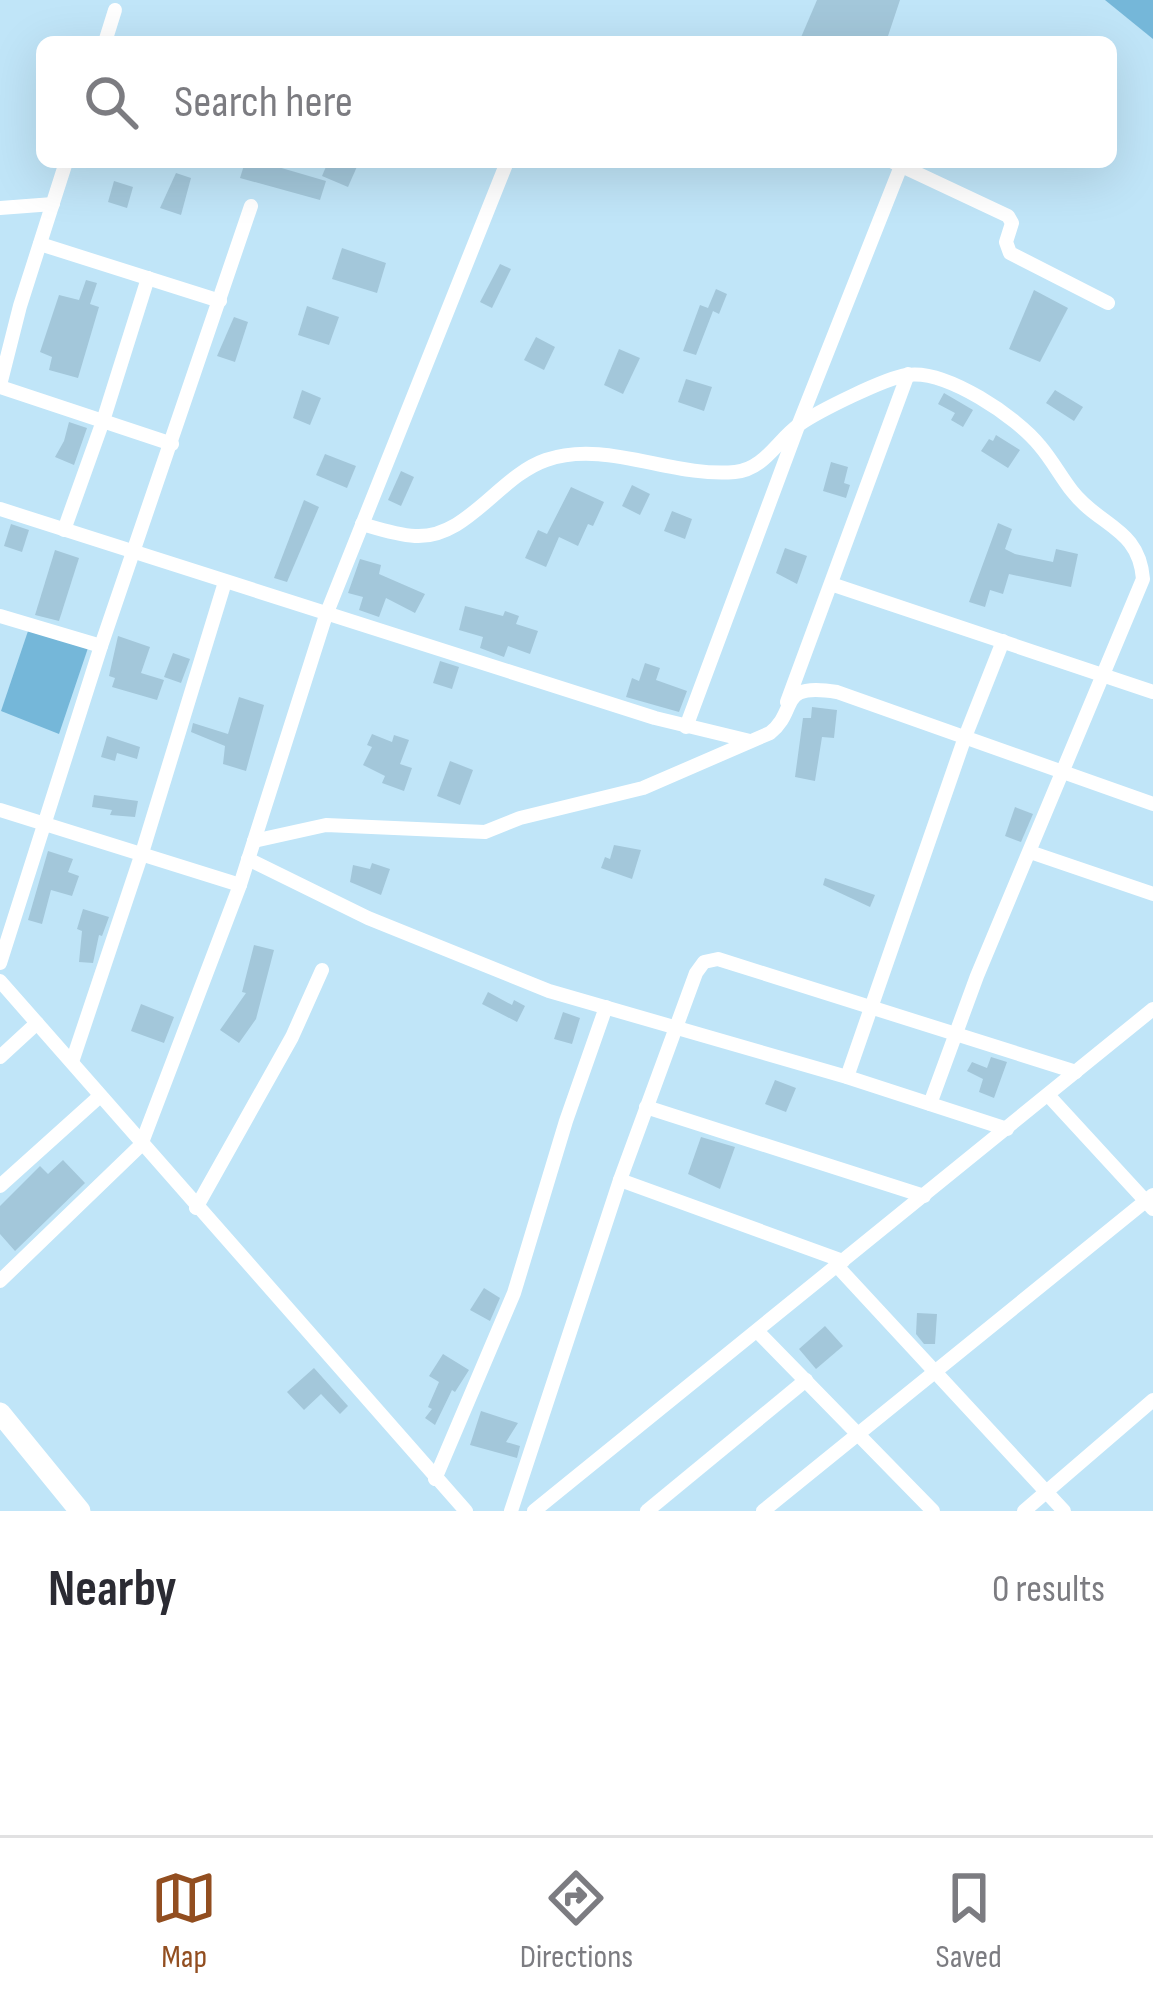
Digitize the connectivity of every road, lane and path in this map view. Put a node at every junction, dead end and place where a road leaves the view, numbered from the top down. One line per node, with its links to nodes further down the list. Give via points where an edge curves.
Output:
1 (115, 10): 2 (street)
2 (107, 36)
3 (64, 168): 7 (street)
4 (505, 168): 22 (street)
5 (895, 168): 19 (street)
6 (906, 168): 13 (street, via 1008,215 1010,253)
7 (53, 204): 9 (street); 10 (street)
8 (251, 206): 12 (street)
9 (0, 208)
10 (40, 244): 11 (street); 14 (street)
11 (148, 278): 12 (street); 18 (street)
12 (220, 301): 20 (street)
13 (1108, 303)
14 (20, 307): 15 (street); 17 (street)
15 (0, 323)
16 (908, 374): 19 (street); 26 (street); 31 (street, via 950,382 1018,424 1087,508 1135,547 1143,579)
17 (0, 386): 18 (street)
18 (103, 422): 20 (street); 23 (street)
19 (798, 425): 22 (street, via 763,461 741,471 691,473 575,453 524,470 446,531 417,537); 34 (street)
20 (172, 444): 24 (street)
21 (0, 509): 23 (street)
22 (362, 524): 27 (street)
23 (64, 530): 24 (street)
24 (135, 553): 25 (street); 30 (street)
25 (225, 582): 27 (street); 43 (street)
26 (831, 584): 29 (street); 33 (street)
27 (326, 615): 34 (street); 41 (street)
28 (0, 616): 30 (street)
29 (1003, 641): 31 (street); 35 (street)
30 (101, 646): 40 (street)
31 (1104, 675): 32 (street); 37 (street)
32 (1153, 692)
33 (786, 705): 35 (street, via 805,691 837,692); 36 (street, via 778,727)
34 (686, 727): 36 (street)
35 (965, 737): 37 (street); 50 (street)
36 (750, 741): 41 (street, via 643,788 485,832 326,825)
37 (1065, 772): 38 (street); 42 (street)
38 (1153, 804)
39 (0, 810): 40 (street)
40 (44, 823): 43 (street); 47 (street)
41 (254, 841): 44 (street)
42 (1030, 852): 46 (street); 55 (street)
43 (142, 853): 45 (street); 57 (street)
44 (248, 859): 45 (street); 51 (street, via 368,918)
45 (240, 884): 65 (street)
46 (1153, 894)
47 (0, 963)
48 (322, 970): 70 (street)
49 (0, 981): 53 (street)
50 (872, 1006): 54 (street, via 711,959 699,966); 55 (street); 59 (street)
51 (606, 1007): 54 (street); 79 (street, via 508,1309)
52 (1153, 1010): 58 (street)
53 (38, 1023): 56 (street); 57 (street)
54 (675, 1029): 59 (street); 63 (street)
55 (956, 1032): 58 (street); 62 (street)
56 (0, 1057)
57 (72, 1062): 61 (street)
58 (1076, 1072): 60 (street)
59 (848, 1077): 62 (street)
60 (1048, 1095): 64 (street); 69 (street)
61 (100, 1096): 65 (street); 67 (street)
62 (930, 1104): 64 (street)
63 (646, 1107): 66 (street); 68 (street)
64 (1007, 1129): 68 (street)
65 (141, 1145): 70 (street); 72 (street)
66 (620, 1180): 71 (street); 83 (street)
67 (0, 1186)
68 (924, 1196): 71 (street)
69 (1151, 1202): 74 (street)
70 (196, 1208): 79 (street)
71 (840, 1264): 73 (street); 74 (street)
72 (0, 1281)
73 (757, 1331): 75 (street); 84 (street)
74 (936, 1373): 78 (street); 80 (street)
75 (806, 1380): 78 (street); 85 (street)
76 (1153, 1400): 80 (street)
77 (0, 1413): 81 (highway)
78 (860, 1434): 86 (street); 87 (street)
79 (435, 1479): 82 (street)
80 (1046, 1492): 88 (street); 89 (street)
81 (76, 1510)
82 (466, 1511)
83 (512, 1511)
84 (534, 1511)
85 (647, 1511)
86 (763, 1511)
87 (933, 1511)
88 (1024, 1511)
89 (1064, 1511)

